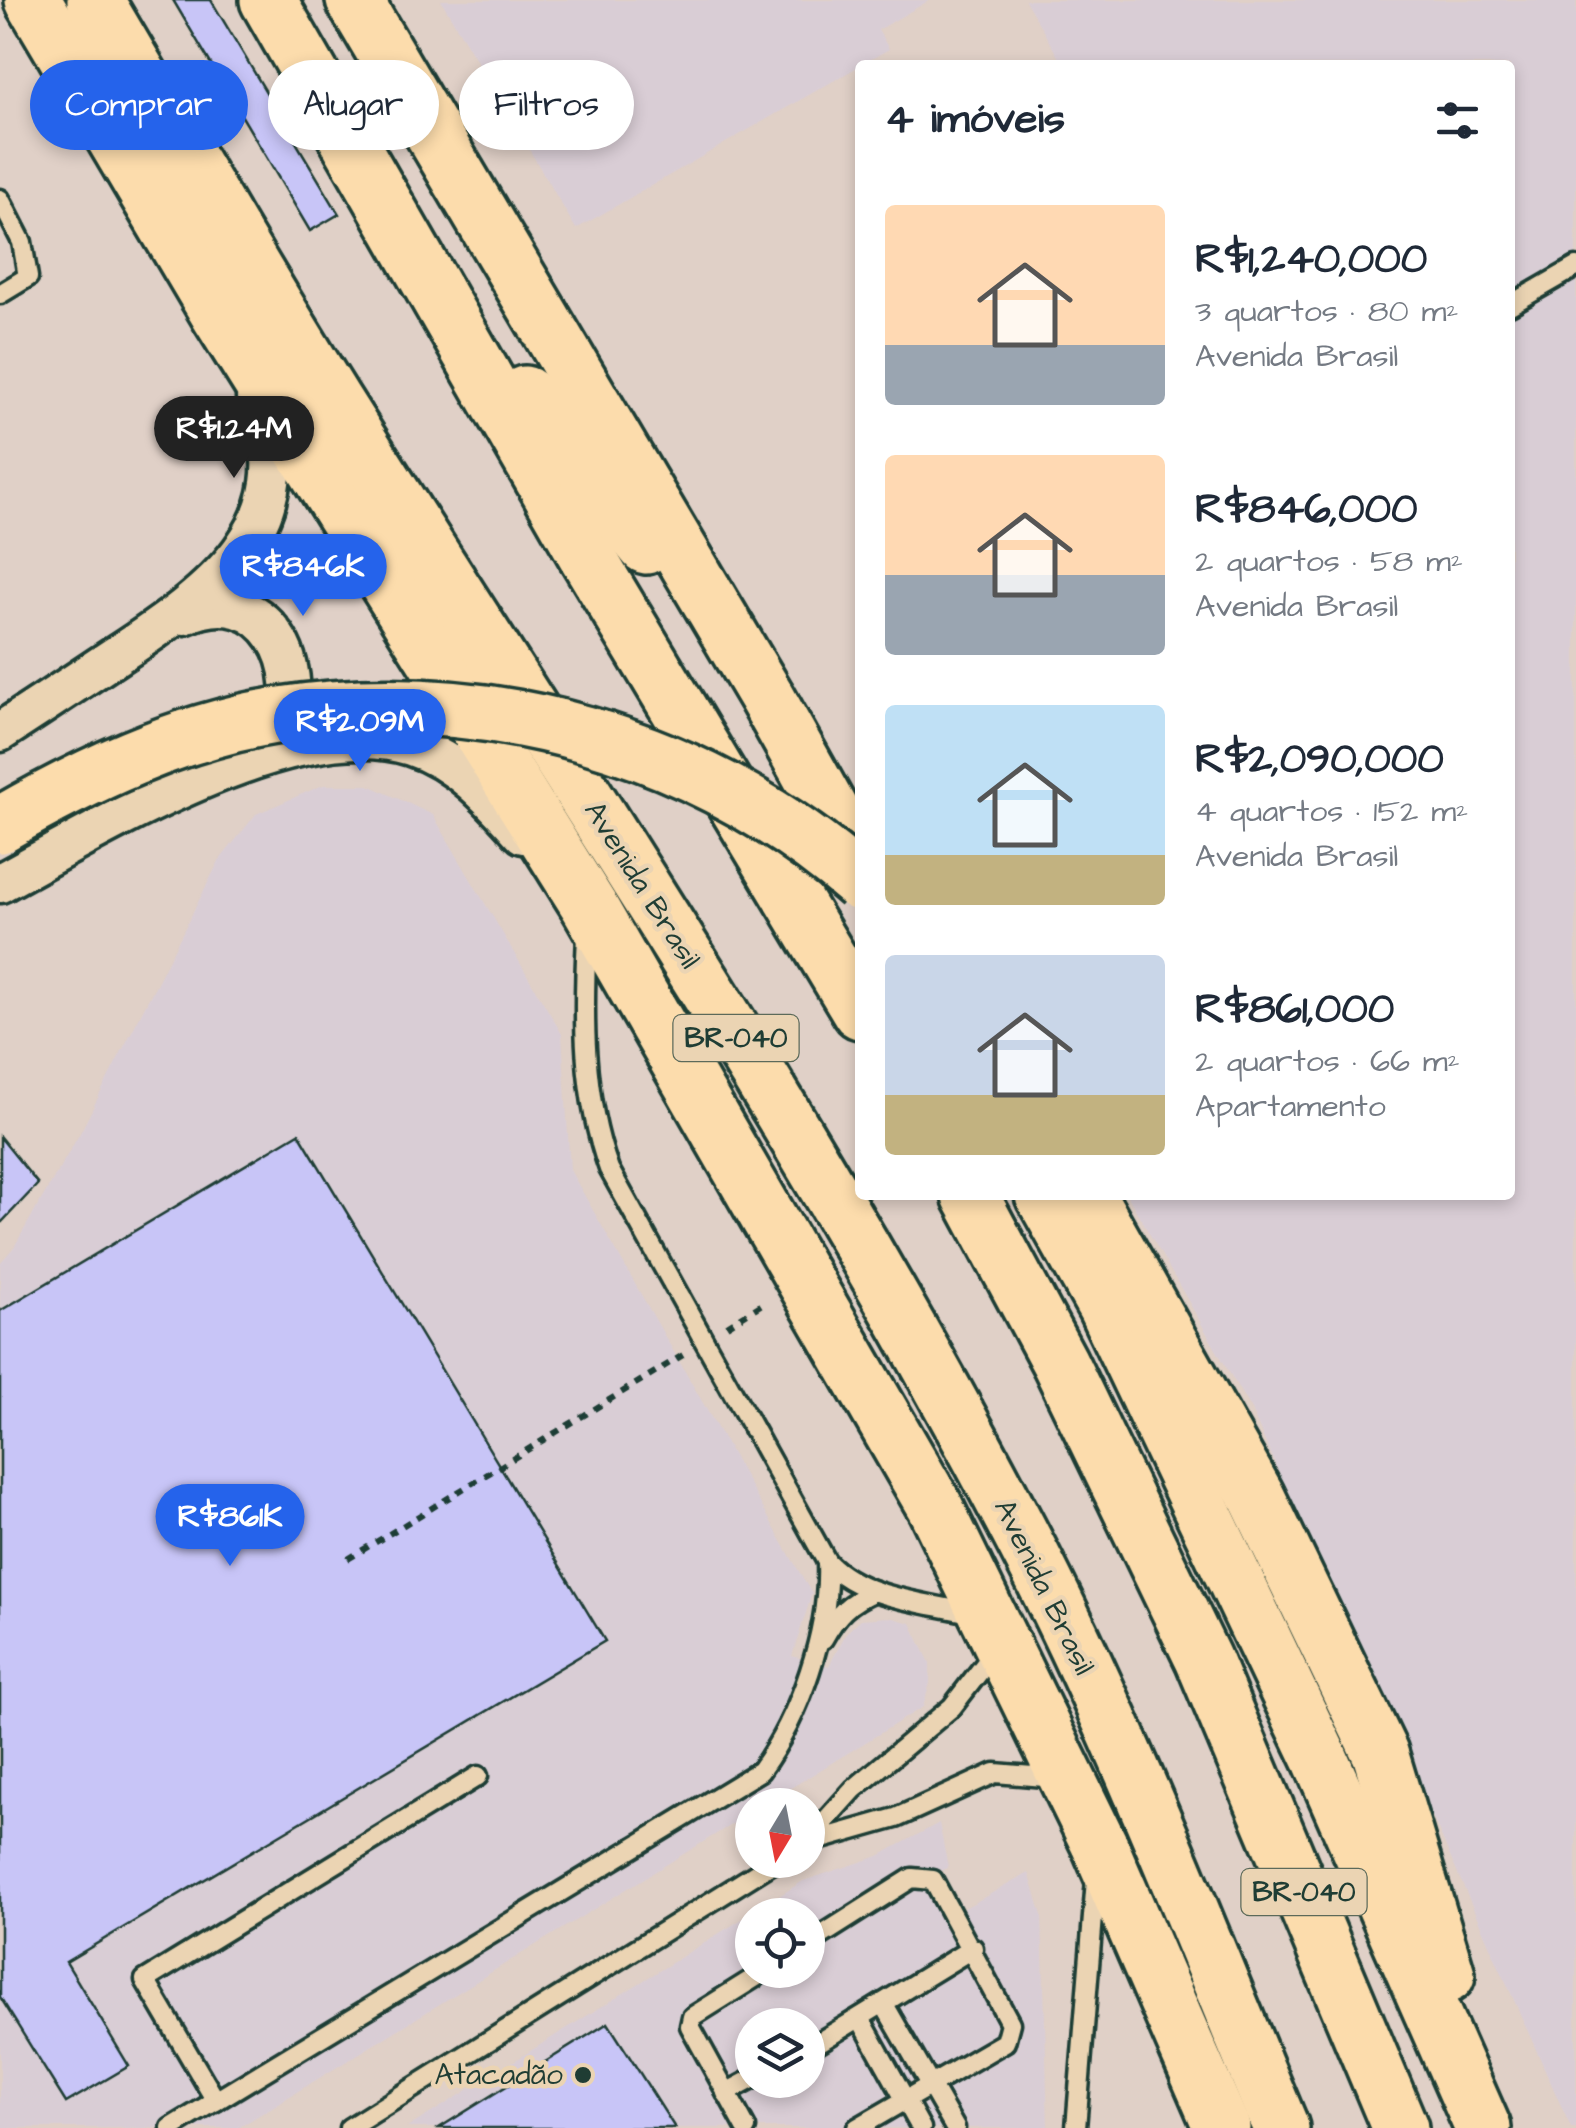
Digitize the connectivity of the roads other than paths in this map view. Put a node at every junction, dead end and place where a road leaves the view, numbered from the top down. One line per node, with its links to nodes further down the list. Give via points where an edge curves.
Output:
1 (33, 0): 10 (highway, Avenida Brasil)
2 (95, 0): 55 (highway, Avenida Brasil / BR-040, via 332,398 706,988 939,1382 1023,1538 1106,1716)
3 (268, 0): 6 (highway)
4 (354, 0): 12 (highway)
5 (0, 199): 8 (lane, via 22,242 28,277)
6 (413, 254): 12 (highway); 22 (highway)
7 (1576, 266): 9 (lane)
8 (0, 294)
9 (1515, 302)
10 (222, 318): 11 (street, via 261,409 270,455 267,493 238,559); 21 (highway, Avenida Brasil)
11 (159, 627): 13 (street); 14 (street, via 205,606 230,604 279,643 292,702 279,742)
12 (766, 696): 17 (highway)
13 (0, 732)
14 (262, 758): 16 (street); 21 (street, via 370,739 410,745 451,763)
15 (0, 825): 18 (highway, bridge, via 122,764 236,725 335,710 476,710 589,734 670,764 794,831)
16 (96, 831): 19 (street); 20 (lane)
17 (855, 855)
18 (855, 878)
19 (0, 884)
20 (0, 892)
21 (589, 906): 26 (lane, via 584,992 593,1125 609,1169); 28 (highway, Avenida Brasil, via 935,1507)
22 (855, 1003)
23 (973, 1200): 56 (highway, BR-040, via 1203,1659)
24 (1046, 1200): 57 (highway, via 1105,1306 1320,1758)
25 (1091, 1200): 58 (highway, via 1256,1495 1380,1753)
26 (827, 1562): 27 (lane, via 844,1579); 29 (lane, via 826,1604)
27 (875, 1591): 28 (lane); 29 (lane, via 837,1614)
28 (997, 1630): 31 (highway, Avenida Brasil); 32 (lane, via 952,1708 854,1789)
29 (810, 1661): 45 (lane, via 783,1740 760,1771)
30 (478, 1776): 45 (lane, via 145,1980)
31 (1068, 1778): 33 (lane, via 995,1772 896,1818); 34 (highway, Avenida Brasil)
32 (825, 1822)
33 (825, 1837)
34 (1099, 1844): 53 (lane); 54 (highway, Avenida Brasil)
35 (749, 1878): 48 (lane)
36 (825, 1933): 37 (lane, via 912,1878 924,1878 933,1880)
37 (973, 1948): 39 (lane); 42 (lane, via 1010,2023 1005,2042)
38 (738, 1988): 44 (lane, via 692,2017 692,2036)
39 (885, 2006): 40 (lane); 42 (lane)
40 (861, 2020): 41 (lane); 46 (lane)
41 (825, 2040)
42 (928, 2086): 46 (lane); 52 (lane)
43 (735, 2088): 44 (lane)
44 (726, 2093): 49 (lane)
45 (216, 2100): 47 (lane)
46 (903, 2100): 50 (lane); 51 (lane)
47 (170, 2128)
48 (349, 2128)
49 (746, 2128)
50 (857, 2128)
51 (921, 2128)
52 (956, 2128)
53 (1076, 2128)
54 (1222, 2128)
55 (1281, 2128)
56 (1400, 2128)
57 (1483, 2128)
58 (1494, 2128)

